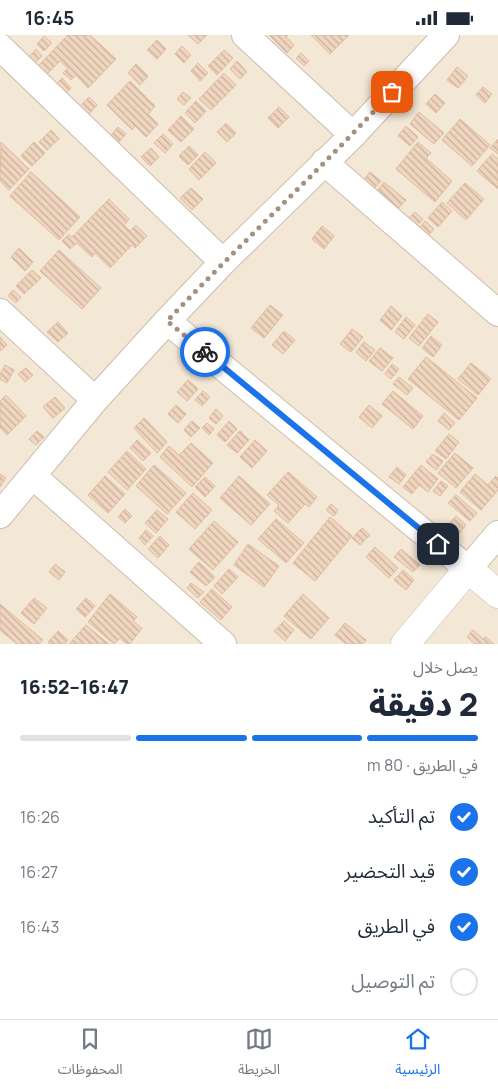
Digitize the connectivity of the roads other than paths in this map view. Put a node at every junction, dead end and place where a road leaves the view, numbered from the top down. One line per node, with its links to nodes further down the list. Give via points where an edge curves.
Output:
1 (245, 35): 4 (street)
2 (446, 35): 4 (street)
3 (0, 47): 6 (street)
4 (352, 135): 5 (street)
5 (324, 163): 6 (street); 8 (street)
6 (223, 262): 9 (street)
7 (0, 312): 10 (street)
8 (498, 313)
9 (167, 321): 10 (street); 14 (street)
10 (95, 400): 11 (street)
11 (33, 476): 12 (street); 16 (street)
12 (0, 515)
13 (498, 534): 14 (street)
14 (468, 569): 15 (street); 17 (street)
15 (498, 595)
16 (223, 644)
17 (404, 644)

